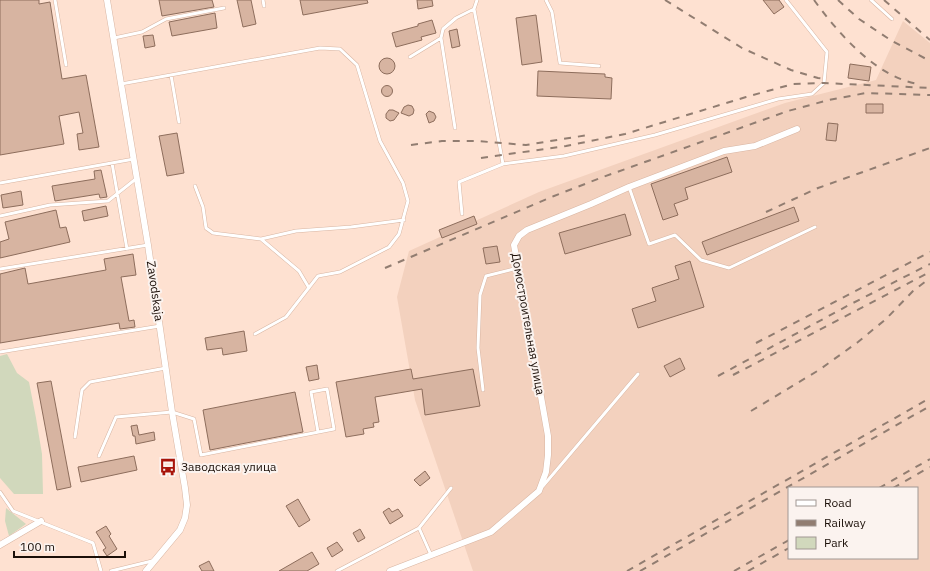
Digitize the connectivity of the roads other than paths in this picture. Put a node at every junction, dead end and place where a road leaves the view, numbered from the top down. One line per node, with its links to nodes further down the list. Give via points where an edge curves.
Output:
1 (55, 0): 15 (lane)
2 (107, 0): 12 (street, Zavodskaja)
3 (263, 0): 8 (lane)
4 (477, 0): 10 (lane)
5 (546, 0): 16 (lane, via 552,12 560,63)
6 (786, 0): 24 (lane, via 827,52 824,83 812,94 778,99 655,135 564,156)
7 (871, 0): 11 (lane)
8 (264, 6)
9 (224, 8): 12 (lane, via 166,19 142,32)
10 (474, 9): 13 (lane, via 456,18 443,29); 24 (lane)
11 (892, 19)
12 (114, 38): 18 (street, Zavodskaja)
13 (441, 38): 14 (lane); 20 (lane)
14 (410, 57)
15 (66, 65)
16 (599, 66)
17 (171, 75): 18 (lane); 19 (lane); 32 (lane, via 320,48 340,49 357,65 380,141 404,183 408,201)
18 (121, 84): 22 (street, Zavodskaja)
19 (179, 122)
20 (455, 128)
21 (797, 129): 28 (street, Домостроительная улица, via 754,146 724,151)
22 (134, 159): 23 (lane); 25 (street, Zavodskaja)
23 (112, 163): 26 (lane); 29 (lane)
24 (503, 164): 30 (lane, via 459,182)
25 (137, 178): 29 (lane); 35 (street, Zavodskaja)
26 (0, 183)
27 (195, 186): 34 (lane, via 203,207 206,228 213,233)
28 (629, 187): 33 (lane, via 649,244 675,235 701,260 729,268); 38 (street, Домостроительная улица, via 527,230 519,236 514,245)
29 (117, 193): 31 (lane, via 108,201 50,204); 36 (lane)
30 (462, 214)
31 (0, 216)
32 (404, 220): 34 (lane, via 296,231); 39 (lane, via 399,234 389,246 340,272 318,276)
33 (815, 227)
34 (261, 240): 39 (lane, via 298,271)
35 (148, 245): 36 (lane); 40 (street, Zavodskaja)
36 (127, 248): 37 (lane)
37 (0, 268)
38 (518, 268): 45 (lane, via 486,276 480,295 478,348); 51 (street, Домостроительная улица, via 548,436 546,472)
39 (309, 288): 41 (lane, via 286,317)
40 (160, 326): 42 (lane); 43 (street, Zavodskaja)
41 (255, 334)
42 (0, 352)
43 (166, 368): 46 (street, Zavodskaja); 48 (lane, via 90,382 82,390)
44 (638, 374): 51 (lane)
45 (482, 390)
46 (172, 412): 47 (lane, via 194,419 201,455); 49 (lane, via 116,417); 57 (street, Zavodskaja, via 187,505 180,530)
47 (318, 432): 47 (lane, via 334,429 327,389 311,392)
48 (75, 437)
49 (100, 456)
50 (451, 488): 54 (lane)
51 (539, 491): 56 (street, Домостроительная улица, via 491,532)
52 (0, 492): 53 (lane, via 14,511)
53 (41, 521): 55 (street); 58 (lane, via 93,543)
54 (419, 528): 56 (lane); 61 (lane)
55 (0, 545)
56 (432, 555): 62 (street, Домостроительная улица)
57 (154, 561): 59 (lane); 60 (street, Zavodskaja)
58 (101, 571)
59 (111, 571)
60 (146, 571)
61 (337, 571)
62 (390, 571)

